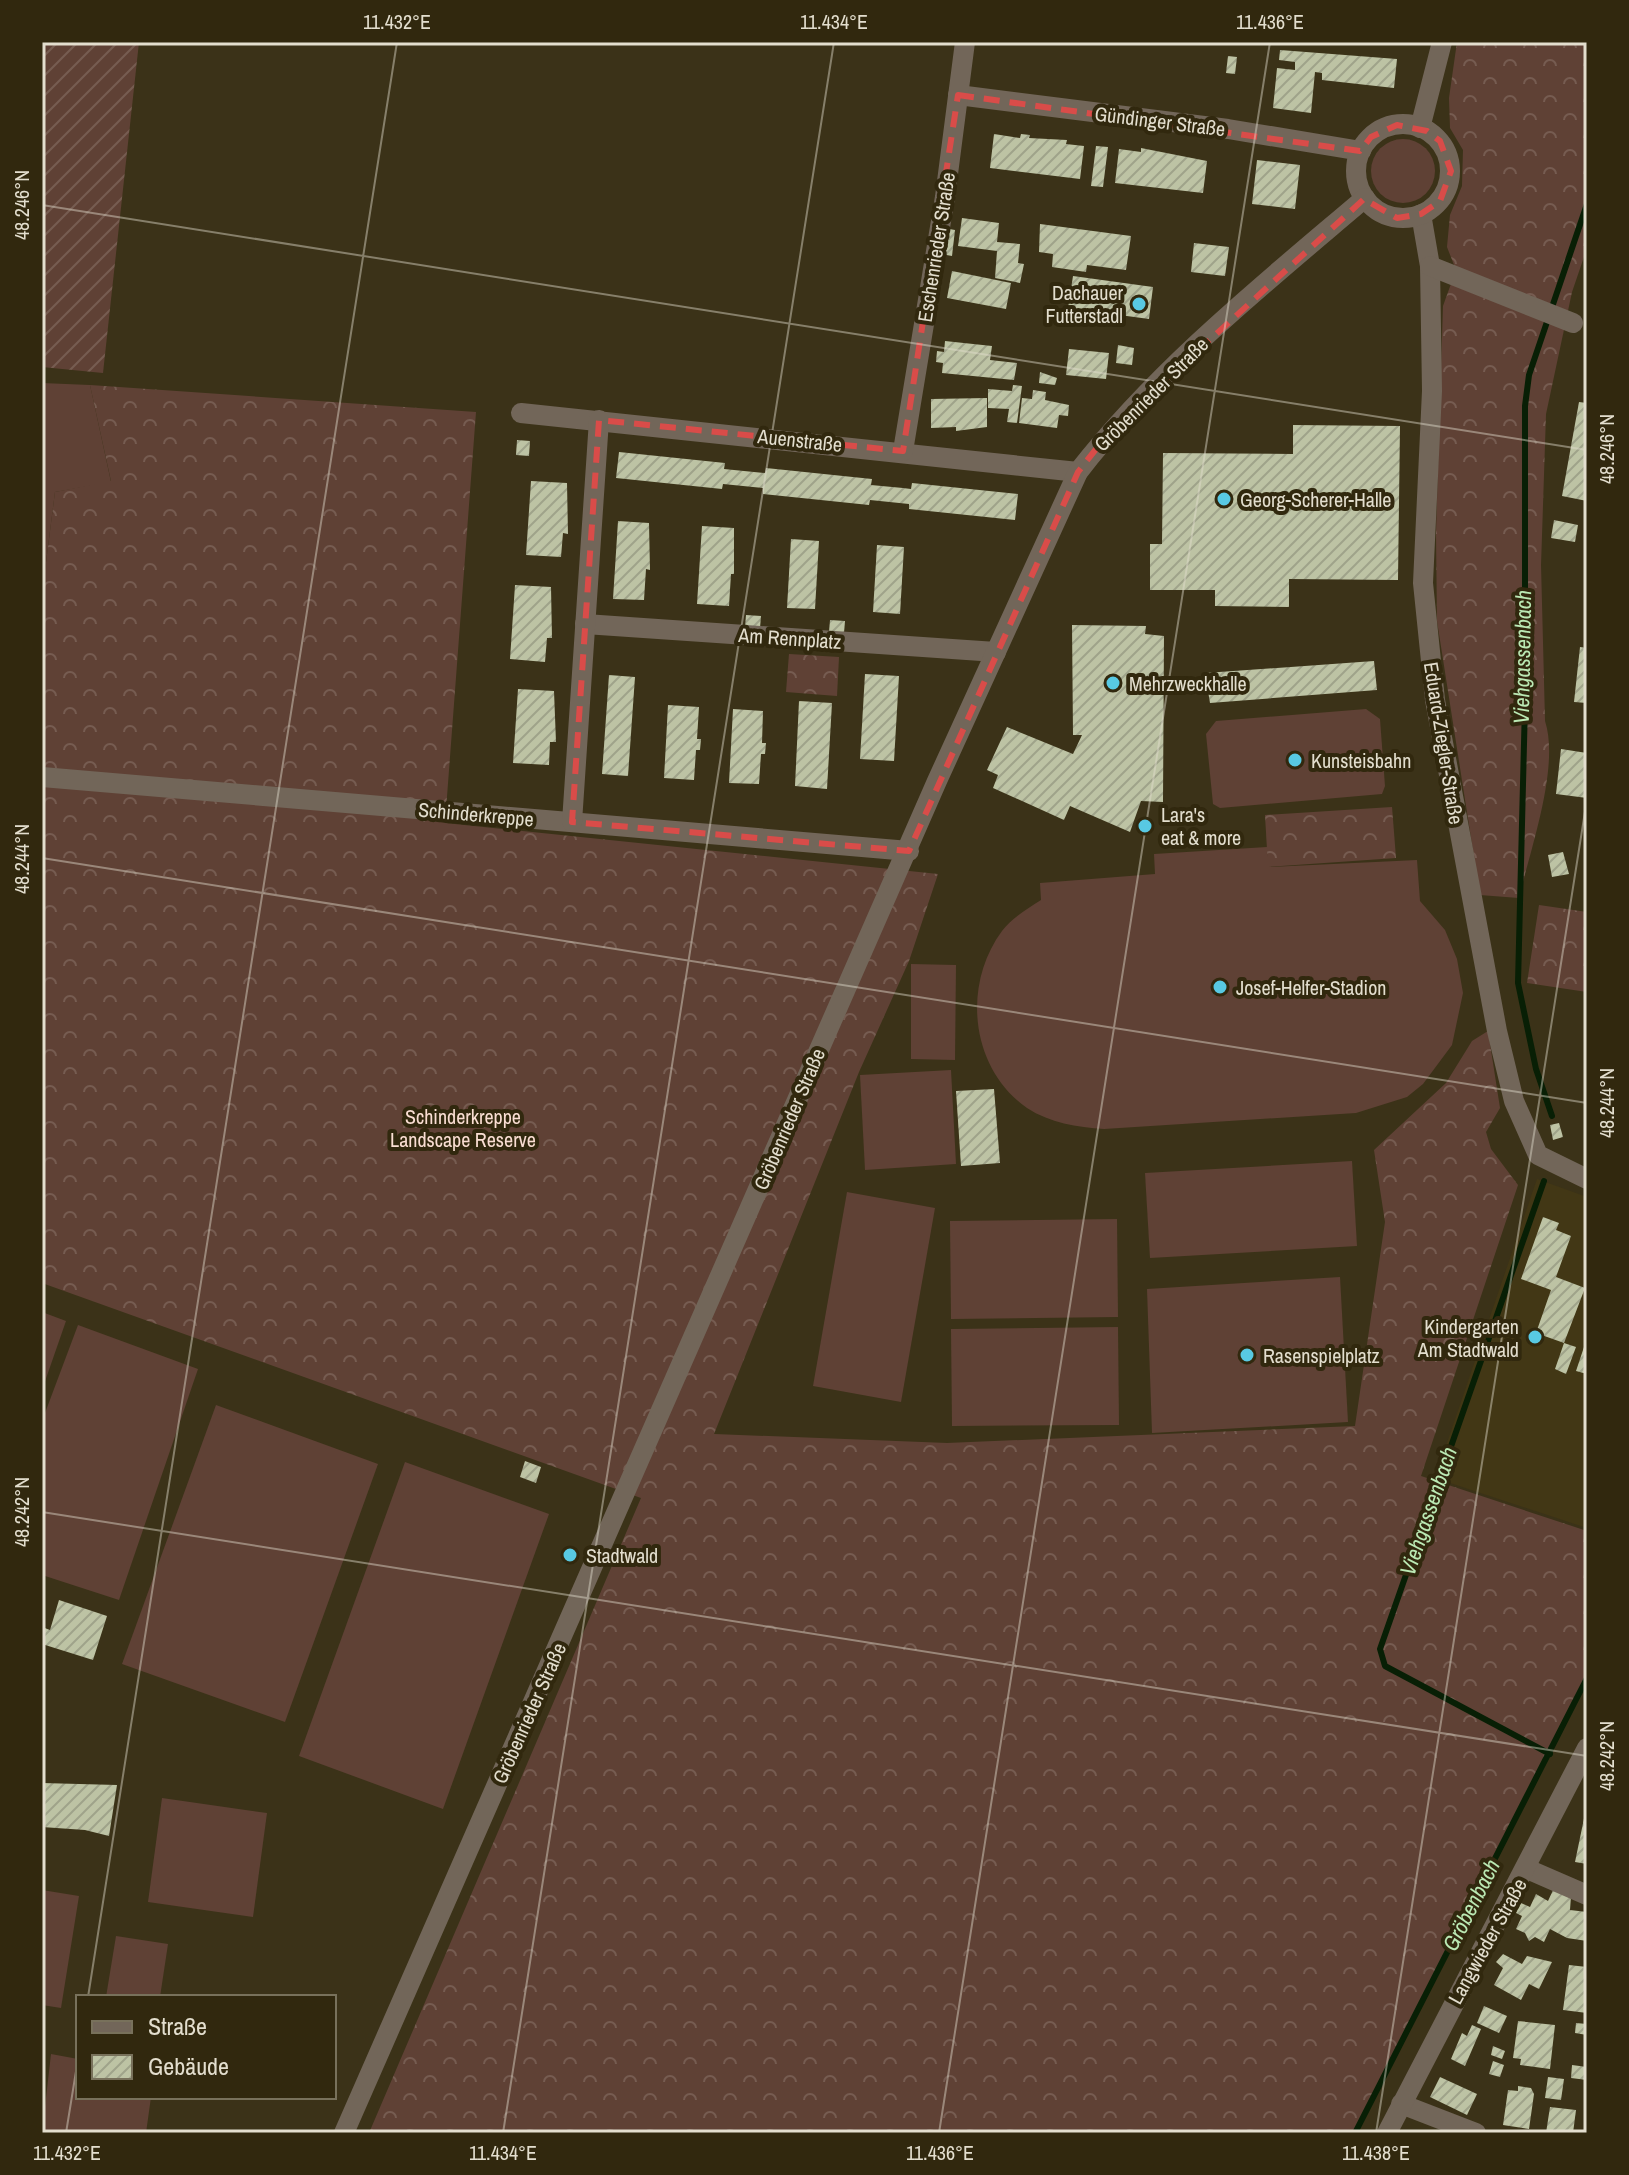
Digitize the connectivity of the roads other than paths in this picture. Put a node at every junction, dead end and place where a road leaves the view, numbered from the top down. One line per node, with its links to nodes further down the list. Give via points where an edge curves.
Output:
1 (965, 42): 3 (street, Eschenrieder Straße)
2 (1442, 42): 4 (street)
3 (958, 95): 5 (street, Gündinger Straße); 12 (street, Eschenrieder Straße)
4 (1420, 128): 5 (street, via 1383,129); 7 (street, via 1440,141 1451,171 1440,201)
5 (1361, 151): 6 (street, via 1357,178)
6 (1365, 198): 7 (street, via 1397,218); 13 (street, Gröbenrieder Straße, via 1163,377)
7 (1421, 214): 8 (street, Eduard-Ziegler-Straße)
8 (1430, 266): 9 (street); 19 (street, Eduard-Ziegler-Straße, via 1432,391 1423,583 1453,805 1514,1101 1538,1155)
9 (1573, 323)
10 (521, 413): 11 (street, Auenstraße)
11 (599, 420): 12 (street, Auenstraße); 14 (street)
12 (903, 451): 13 (street, Auenstraße)
13 (1078, 472): 15 (street, Gröbenrieder Straße)
14 (585, 624): 15 (street, Am Rennplatz); 17 (street)
15 (996, 652): 18 (street, Gröbenrieder Straße)
16 (42, 777): 17 (street, Schinderkreppe)
17 (572, 822): 18 (street, Schinderkreppe)
18 (909, 851): 24 (street, Gröbenrieder Straße)
19 (1587, 1179)
20 (1587, 1748): 21 (street, Langwieder Straße)
21 (1527, 1869): 22 (street); 23 (street, Langwieder Straße)
22 (1587, 1895)
23 (1401, 2104): 25 (street, Langwieder Straße); 26 (street)
24 (344, 2133)
25 (1387, 2133)
26 (1476, 2133)

